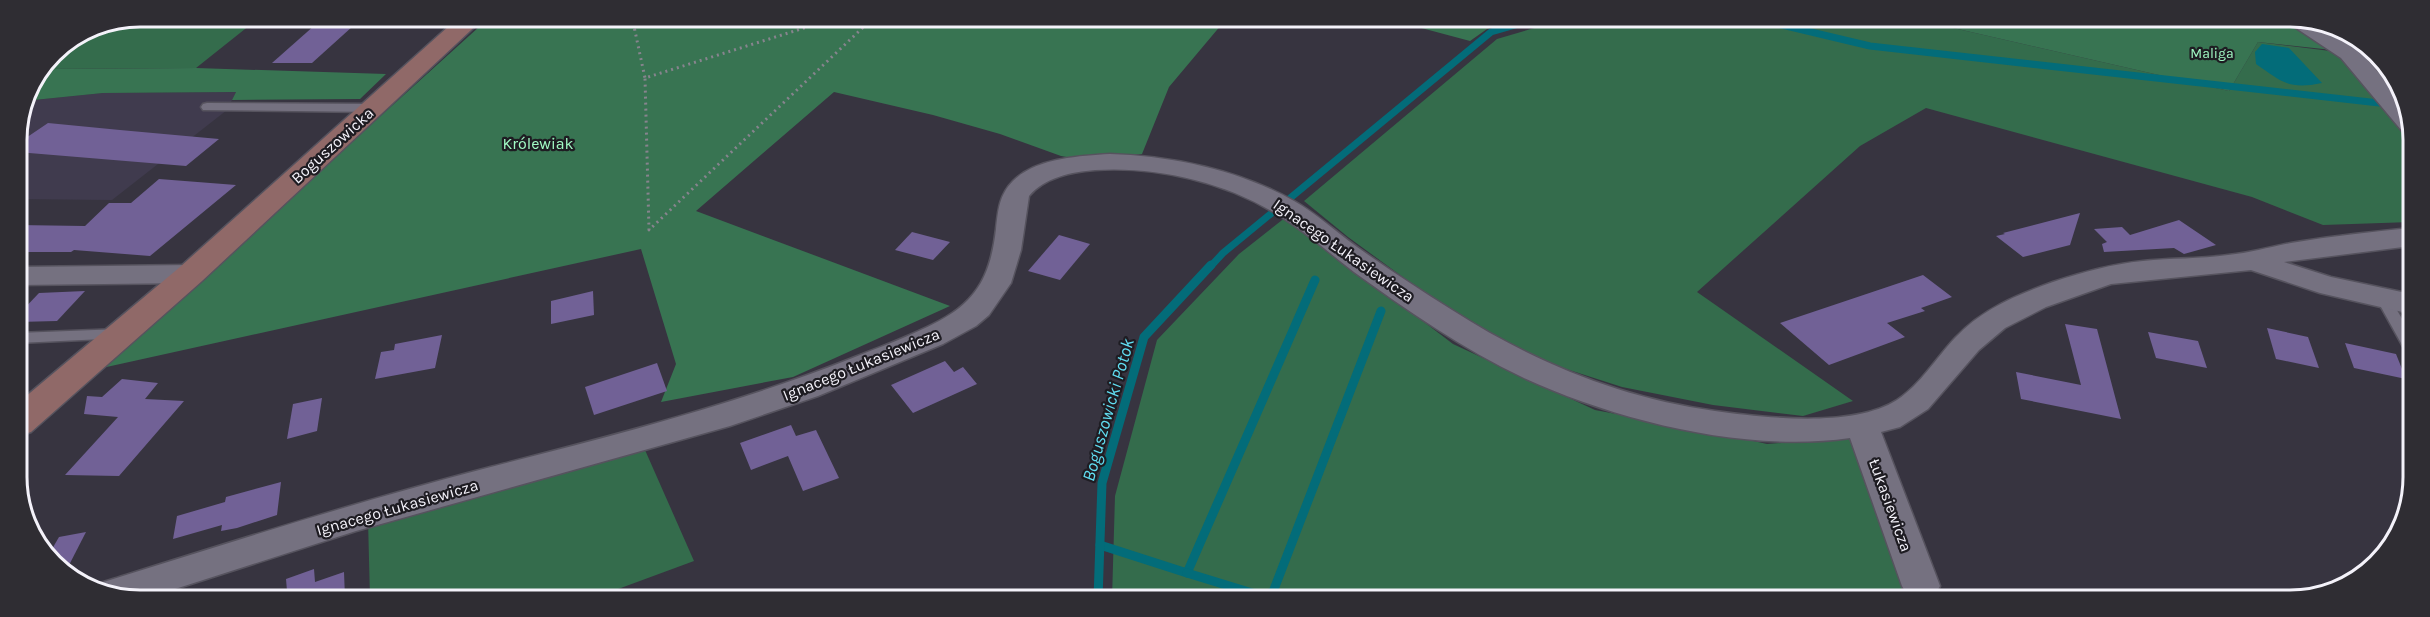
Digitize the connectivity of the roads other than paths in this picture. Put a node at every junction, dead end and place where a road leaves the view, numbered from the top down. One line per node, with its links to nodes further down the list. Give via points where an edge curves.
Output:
1 (462, 27): 4 (street, Boguszowicka)
2 (2314, 29): 5 (street, via 2349,53)
3 (207, 107): 4 (lane)
4 (373, 108): 8 (street, Boguszowicka)
5 (2400, 112)
6 (2403, 238): 7 (street, Ignacego Łukasiewicza)
7 (2253, 260): 10 (street, via 2304,280); 16 (street, Ignacego Łukasiewicza, via 2118,274 2031,301 1978,333 1905,411)
8 (190, 274): 9 (street); 12 (street, Boguszowicka)
9 (27, 276)
10 (2383, 298): 11 (street); 13 (lane)
11 (2403, 302)
12 (120, 334): 14 (lane); 15 (street, Boguszowicka)
13 (2403, 334)
14 (27, 338)
15 (27, 415)
16 (1862, 425): 17 (street, Łukasiewicza); 18 (street, Ignacego Łukasiewicza, via 1800,429 1717,423 1613,401 1556,380 1470,335 1268,198 1154,165 1080,164 1042,175 1018,190 1005,262 991,297 968,318 934,336 724,416 390,507)
17 (1921, 586)
18 (128, 589)

